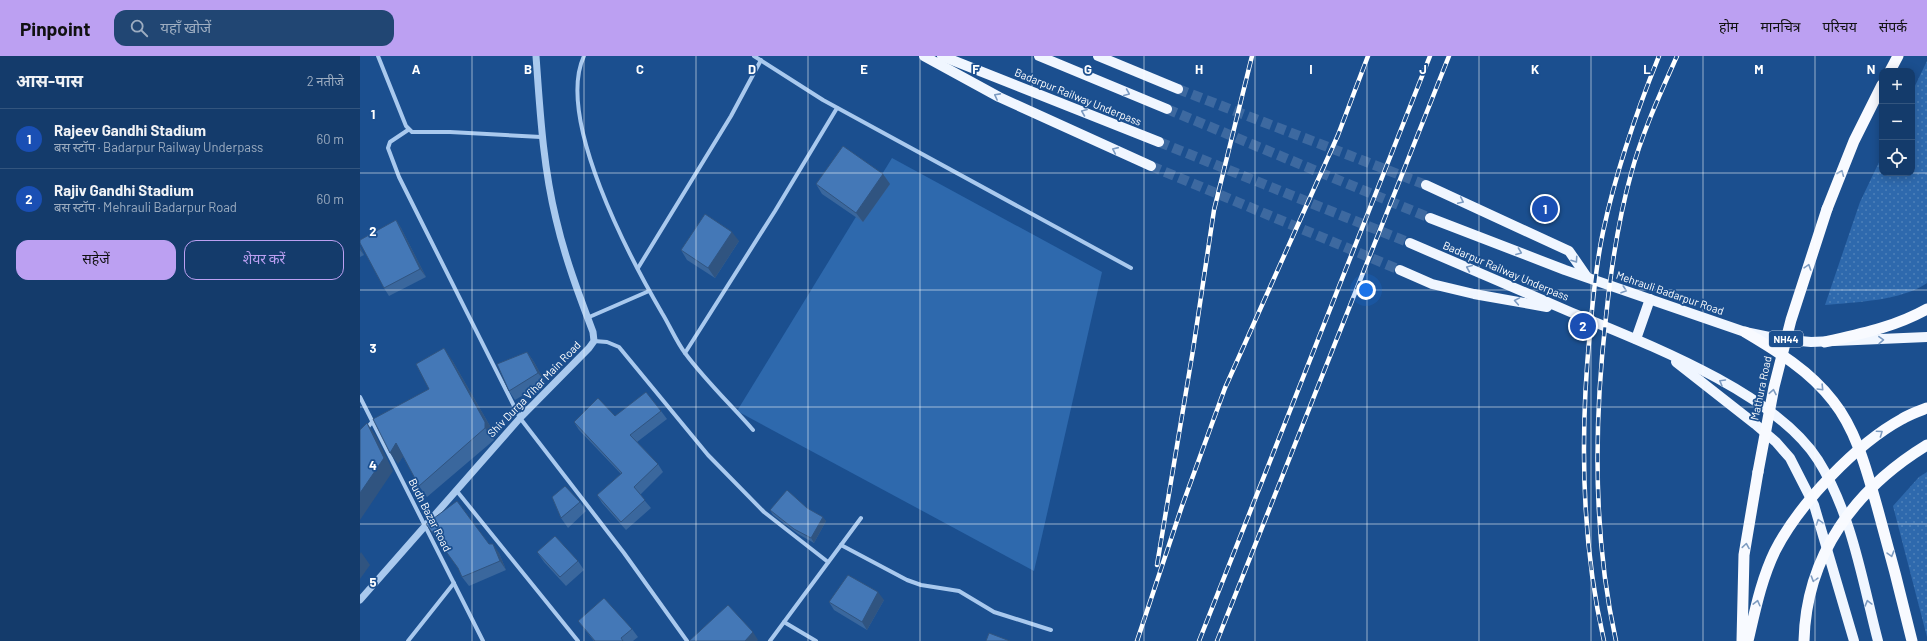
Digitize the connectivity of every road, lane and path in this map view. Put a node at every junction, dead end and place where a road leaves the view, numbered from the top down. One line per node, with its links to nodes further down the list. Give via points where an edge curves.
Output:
1 (378, 56): 16 (street)
2 (536, 56): 17 (street, Shiv Durga Vihar Main Road)
3 (584, 56): 23 (street, via 578,73 578,109 584,140 611,214)
4 (754, 56): 10 (street)
5 (924, 56): 19 (main road, one-way to 5, via 1000,97)
6 (942, 56): 18 (main road, Badarpur Railway Underpass, one-way to 6)
7 (1039, 56): 15 (main road, Badarpur Railway Underpass, one-way to 15)
8 (1098, 56): 12 (main road)
9 (1898, 56): 11 (highway)
10 (761, 60): 14 (street); 23 (street, via 731,116)
11 (1892, 68)
12 (1178, 89)
13 (1879, 91): 61 (highway, Mathura Road / NH44, one-way to 13, bridge, via 1744,555 1774,387 1791,320 1827,209 1854,140)
14 (837, 108): 24 (street); 38 (street)
15 (1167, 110)
16 (408, 130): 17 (street); 41 (street, via 390,142 388,148 399,177)
17 (541, 137): 31 (street, Shiv Durga Vihar Main Road, via 555,219)
18 (1160, 142)
19 (1151, 166)
20 (1426, 185): 26 (main road, one-way to 26, via 1569,251)
21 (1430, 218): 26 (main road, Badarpur Railway Underpass, one-way to 26)
22 (1410, 243): 30 (main road, Badarpur Railway Underpass, one-way to 22)
23 (638, 268): 27 (street)
24 (1132, 268)
25 (1400, 270): 30 (main road, Badarpur Railway Underpass, one-way to 25, via 1432,284)
26 (1587, 277): 28 (main road, Mehrauli Badarpur Road, one-way to 28)
27 (649, 291): 31 (street); 38 (street)
28 (1650, 299): 32 (main road, Mehrauli Badarpur Road); 34 (main road)
29 (1927, 309): 36 (highway, via 1912,318 1889,326)
30 (1569, 311): 34 (main road)
31 (587, 318): 35 (street, Shiv Durga Vihar Main Road)
32 (1745, 332): 36 (main road, Mehrauli Badarpur Road, via 1779,339); 66 (highway, one-way to 66, via 1774,349 1820,386 1834,402 1849,427 1863,459 1893,560)
33 (1927, 337): 36 (main road, Mehrauli Badarpur Road, one-way to 33)
34 (1636, 339): 37 (main road)
35 (594, 341): 41 (street, Shiv Durga Vihar Main Road); 50 (street, via 607,342 619,347 714,460 764,512)
36 (1825, 342)
37 (1661, 351): 64 (main road, one-way to 37, via 1814,505 1790,458 1755,424); 65 (main road, one-way to 37, via 1848,525 1834,488 1817,458 1780,418 1705,372)
38 (685, 353): 43 (street)
39 (360, 397): 42 (street, Budh Bazar Road)
40 (1927, 408): 62 (highway, one-way to 40, bridge, via 1762,584 1776,550 1813,496 1877,435 1902,419)
41 (520, 418): 46 (street, Shiv Durga Vihar Main Road); 58 (street, via 624,553)
42 (372, 422): 44 (street); 48 (street, Budh Bazar Road)
43 (753, 430)
44 (360, 437)
45 (1927, 445): 63 (highway, one-way to 63, bridge, via 1906,458 1874,486 1845,518 1818,566 1804,620)
46 (455, 490): 48 (street, Shiv Durga Vihar Main Road); 57 (street)
47 (862, 518): 49 (street)
48 (425, 525): 51 (street, Budh Bazar Road); 52 (street, Shiv Durga Vihar Main Road)
49 (841, 545): 50 (street); 54 (street, via 907,580 959,591 994,612)
50 (828, 562): 53 (street)
51 (454, 583): 55 (street); 56 (street, Budh Bazar Road)
52 (360, 600)
53 (784, 622): 59 (street); 60 (street)
54 (1051, 630)
55 (408, 641)
56 (483, 641)
57 (578, 641)
58 (687, 641)
59 (770, 641)
60 (816, 641)
61 (1742, 641)
62 (1748, 641)
63 (1804, 641)
64 (1854, 641)
65 (1878, 641)
66 (1912, 641)

